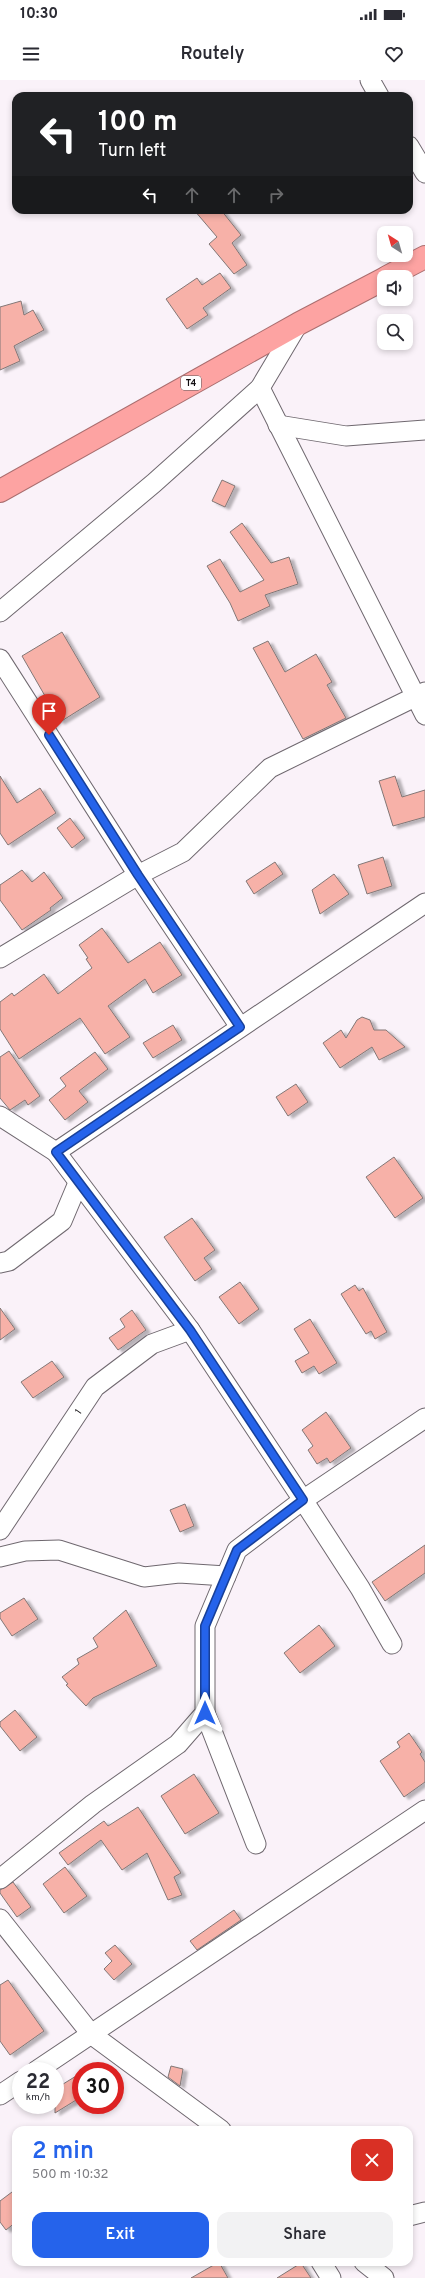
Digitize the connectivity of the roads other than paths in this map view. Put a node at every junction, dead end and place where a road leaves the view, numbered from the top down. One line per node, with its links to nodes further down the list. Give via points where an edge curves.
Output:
1 (370, 80): 2 (street)
2 (377, 92)
3 (413, 153): 4 (street)
4 (425, 173)
5 (425, 257): 6 (highway)
6 (400, 270)
7 (377, 283): 8 (highway, T4)
8 (298, 324): 9 (street); 12 (highway, T4)
9 (260, 388): 10 (street); 13 (street, via 154,483)
10 (278, 424): 11 (street, via 346,436); 15 (street)
11 (425, 430)
12 (0, 491)
13 (0, 612)
14 (0, 659): 17 (street)
15 (420, 694): 16 (street); 17 (street, via 270,768 183,852)
16 (425, 714)
17 (138, 875): 19 (street); 20 (street)
18 (425, 903): 20 (street)
19 (0, 958)
20 (240, 1027): 22 (street)
21 (0, 1116): 22 (street)
22 (56, 1152): 23 (street)
23 (78, 1183): 24 (street, via 62,1221 9,1261); 25 (street)
24 (0, 1263)
25 (190, 1330): 27 (street); 28 (street, 1, via 152,1344 95,1387)
26 (425, 1418): 27 (street)
27 (303, 1500): 30 (street, via 237,1550); 31 (street, via 360,1588)
28 (0, 1530)
29 (0, 1557): 30 (street, via 25,1551 59,1550 144,1577 179,1573)
30 (226, 1576): 32 (street, via 205,1626)
31 (392, 1644)
32 (205, 1713): 34 (street); 35 (street, via 178,1744 93,1804)
33 (425, 1810): 37 (street)
34 (256, 1844)
35 (0, 1879)
36 (0, 1919): 37 (street)
37 (91, 2034): 38 (street); 41 (street)
38 (49, 2062)
39 (12, 2087): 40 (street)
40 (0, 2095)
41 (216, 2126)
42 (425, 2212): 43 (street)
43 (413, 2215)
44 (324, 2266): 46 (street)
45 (369, 2266): 47 (street)
46 (331, 2278)
47 (384, 2278)

